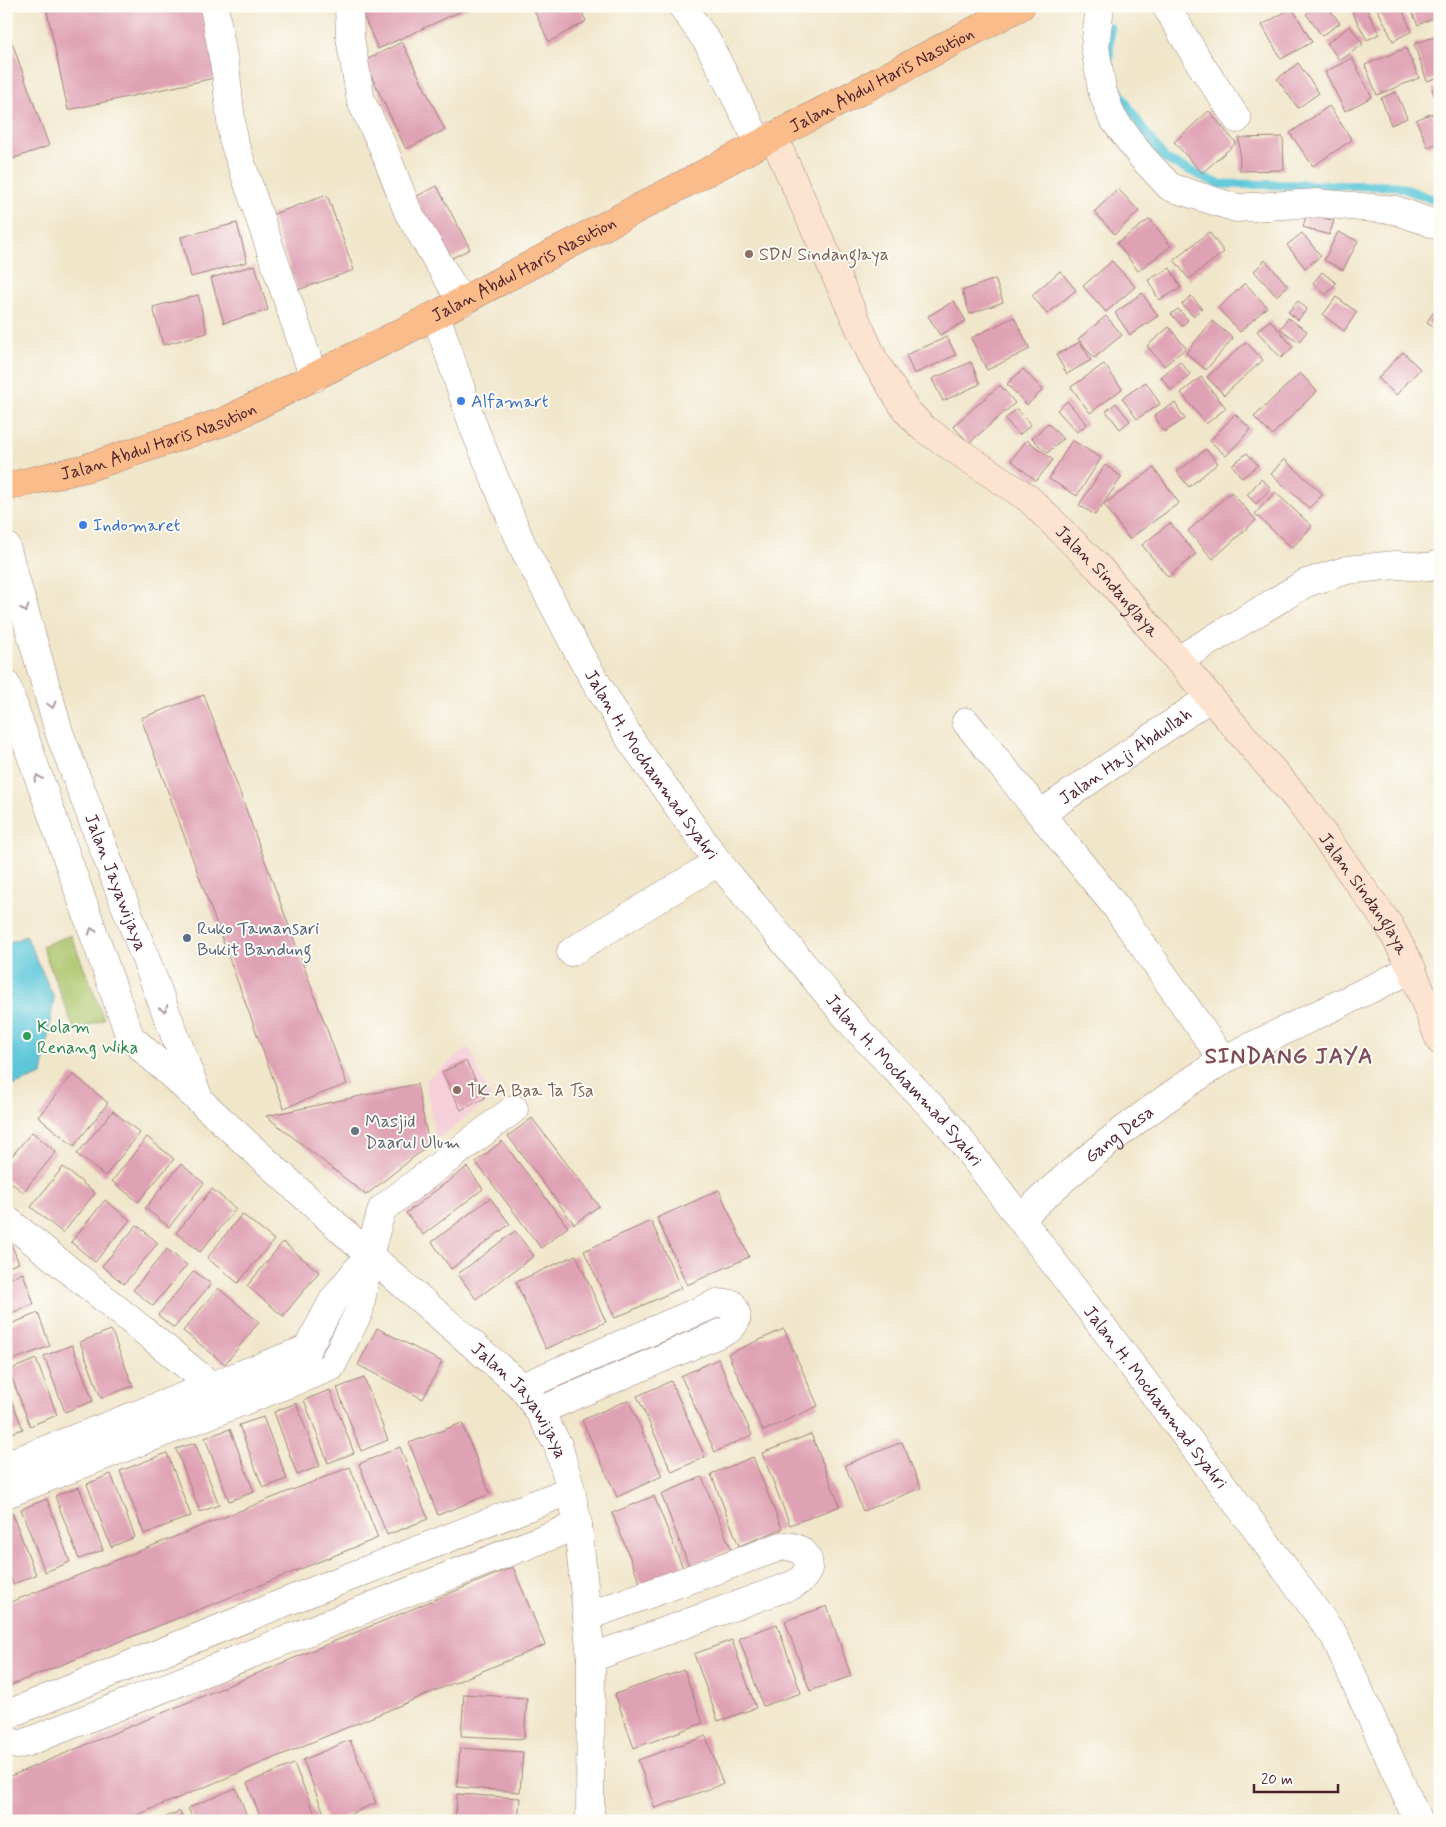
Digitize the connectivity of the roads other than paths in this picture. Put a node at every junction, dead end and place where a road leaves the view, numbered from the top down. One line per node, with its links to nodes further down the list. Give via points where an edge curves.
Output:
1 (214, 6): 12 (street, via 233,139)
2 (349, 6): 10 (street, via 350,37 361,101 408,212)
3 (682, 6): 8 (street)
4 (1021, 6): 8 (highway, Jalan Abdul Haris Nasution)
5 (1100, 6): 9 (street, via 1095,47 1102,90 1112,117 1141,156 1170,187 1236,208 1317,203 1375,208 1395,210)
6 (1166, 6): 7 (street)
7 (1237, 119)
8 (766, 140): 10 (highway, Jalan Abdul Haris Nasution); 16 (street, Jalan Sindanglaya, via 874,360 906,410 923,428 1029,499 1099,568)
9 (1440, 226)
10 (462, 302): 11 (highway, Jalan Abdul Haris Nasution)
11 (436, 316): 12 (highway, Jalan Abdul Haris Nasution); 21 (street, Jalan H. Mochammad Syahri, via 474,428 522,545 581,657 632,742)
12 (314, 378): 13 (highway, Jalan Abdul Haris Nasution, via 226,421 86,468)
13 (6, 486)
14 (6, 546): 26 (street, Jalan Jayawijaya, one-way to 26, via 59,732)
15 (1440, 564): 16 (street, via 1347,570 1306,583)
16 (1178, 660): 18 (street, Jalan Sindanglaya)
17 (6, 684): 26 (street, Jalan Jayawijaya, one-way to 17, via 130,1037)
18 (1210, 698): 20 (street, Jalan Haji Abdullah); 23 (street, Jalan Sindanglaya, via 1299,801 1389,925)
19 (966, 722): 20 (street)
20 (1042, 813): 25 (street, via 1116,907)
21 (718, 862): 22 (street); 29 (street, Jalan H. Mochammad Syahri, via 856,1028 949,1125)
22 (571, 952)
23 (1412, 969): 24 (street, Jalan Sindanglaya); 25 (street, Gang Desa)
24 (1440, 1041)
25 (1223, 1060): 29 (street, Gang Desa, via 1102,1145)
26 (200, 1103): 30 (street, Jalan Jayawijaya)
27 (514, 1109): 30 (street, via 382,1209)
28 (6, 1218): 31 (street)
29 (1021, 1218): 46 (street, Jalan H. Mochammad Syahri, via 1335,1637)
30 (369, 1255): 31 (street, via 334,1299 307,1349); 32 (street, Jalan Jayawijaya); 33 (street, via 359,1312 331,1367)
31 (212, 1386): 33 (street); 35 (street)
32 (522, 1387): 34 (street, Jalan Jayawijaya); 34 (street, via 718,1303 732,1304 736,1311 738,1318 728,1330)
33 (234, 1405): 37 (street)
34 (539, 1411): 36 (street, Jalan Jayawijaya, via 558,1444)
35 (6, 1465)
36 (571, 1490): 38 (street, Jalan Jayawijaya); 39 (street)
37 (6, 1494)
38 (578, 1525): 40 (street, Jalan Jayawijaya); 41 (street)
39 (282, 1603): 41 (street); 43 (street)
40 (588, 1616): 42 (street, Jalan Jayawijaya); 42 (street, via 782,1546 799,1548 809,1563 803,1580 795,1584)
41 (296, 1635): 44 (street, via 25,1744 17,1745)
42 (591, 1658): 45 (street, Jalan Jayawijaya)
43 (6, 1715)
44 (6, 1739)
45 (590, 1821)
46 (1418, 1821)

